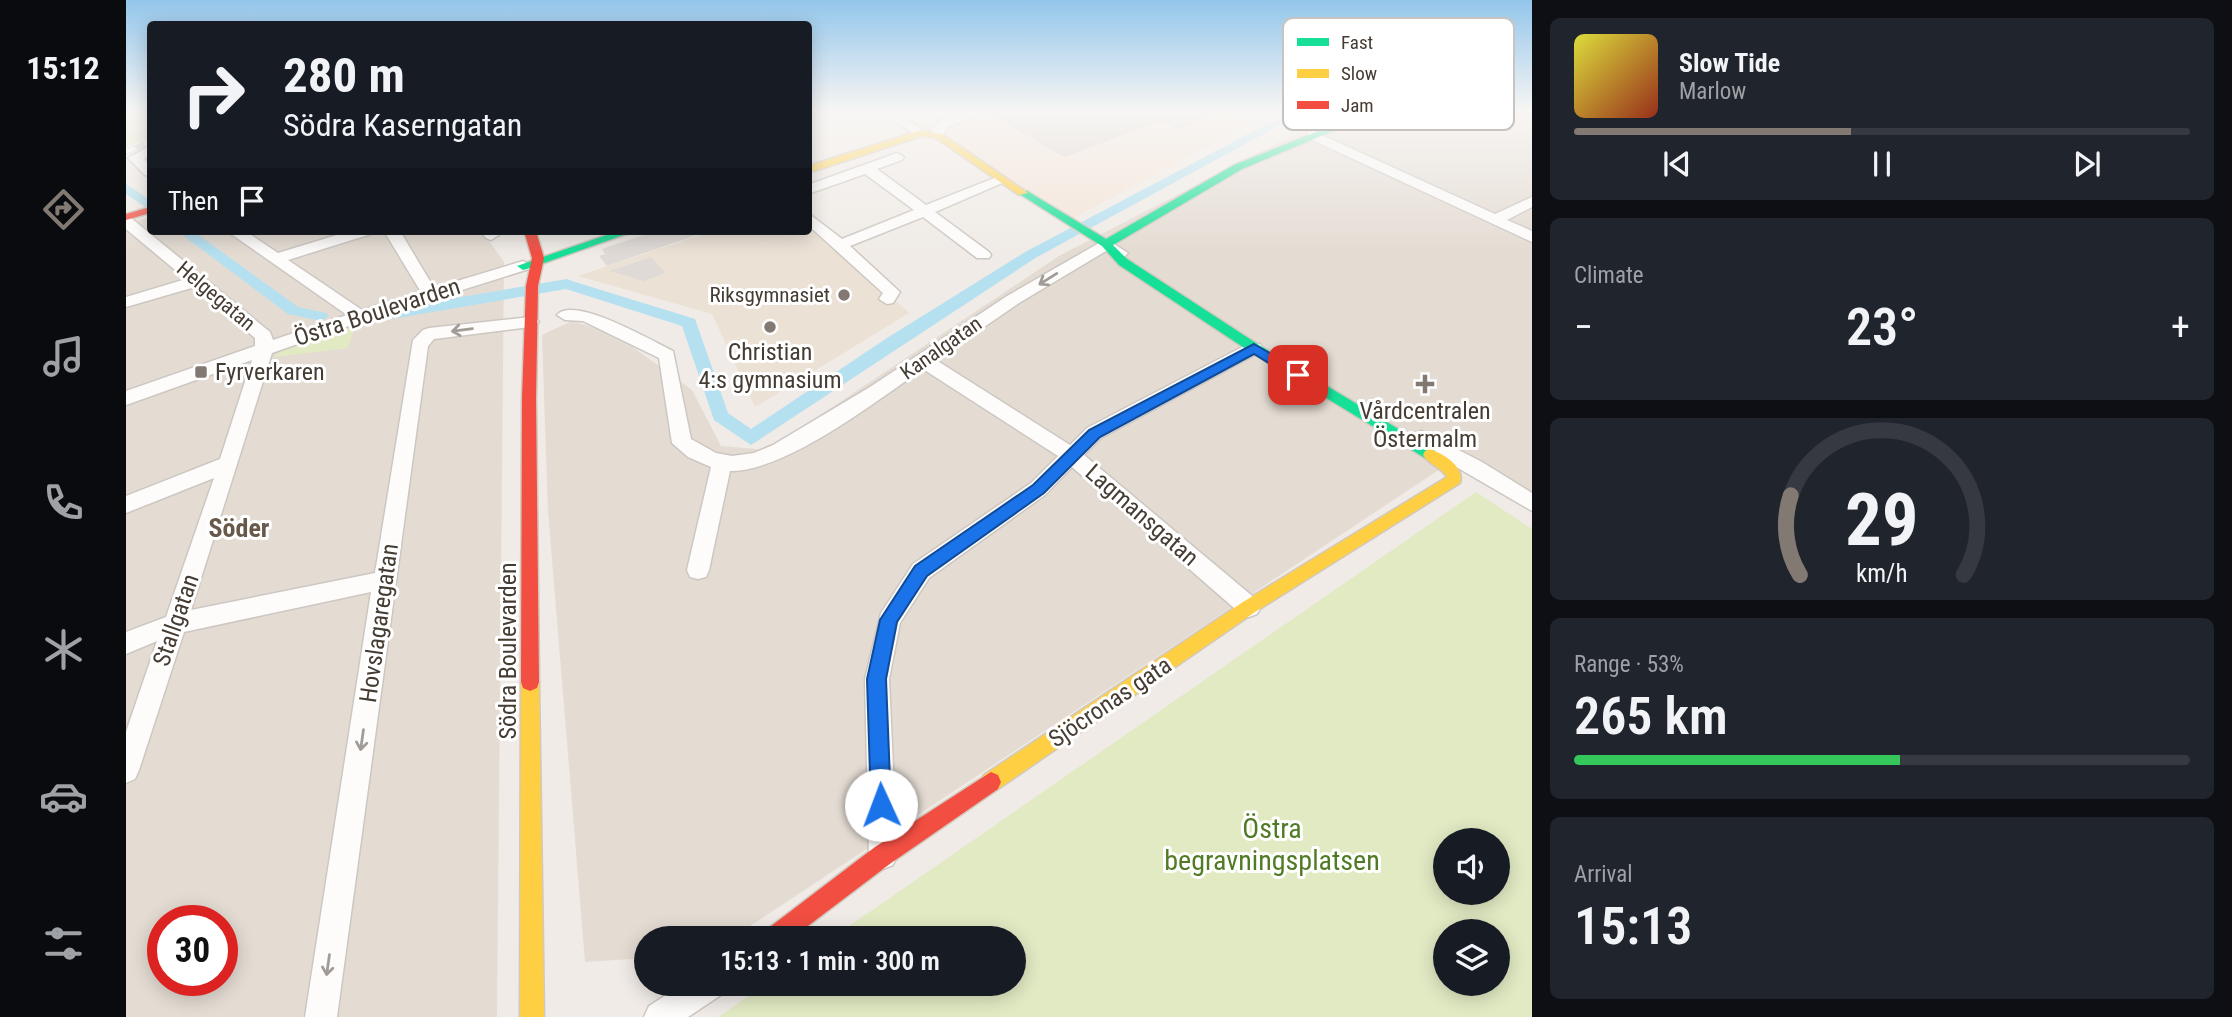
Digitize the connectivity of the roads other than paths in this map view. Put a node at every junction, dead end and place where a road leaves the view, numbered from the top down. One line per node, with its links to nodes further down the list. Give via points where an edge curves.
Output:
1 (847, 158): 6 (street)
2 (893, 158): 7 (street)
3 (968, 158): 8 (street)
4 (1258, 158): 21 (street, Kanalgatan)
5 (1363, 158): 12 (street)
6 (812, 169)
7 (868, 169): 9 (street); 11 (street)
8 (1002, 180): 11 (street); 21 (street)
9 (812, 189)
10 (1532, 201): 12 (street)
11 (924, 212): 22 (street); 23 (street)
12 (1495, 220): 20 (street)
13 (812, 221): 22 (street)
14 (154, 235): 26 (street, Helgegatan)
15 (241, 235): 24 (street)
16 (353, 235): 24 (street)
17 (394, 235): 27 (street)
18 (524, 235): 25 (street, Södra Boulevarden, via 536,243)
19 (617, 235): 25 (street, Östra Boulevarden)
20 (1532, 237)
21 (1106, 244): 33 (street, via 1123,262); 35 (street, Kanalgatan, one-way to 35, via 985,318); 40 (street, via 1361,404)
22 (839, 245): 28 (street, via 892,292)
23 (983, 255)
24 (275, 259): 32 (street)
25 (530, 264): 27 (street, Östra Boulevarden); 30 (street, Södra Boulevarden)
26 (199, 280): 29 (street); 34 (street, Helgegatan, via 264,336)
27 (430, 294): 32 (street, Östra Boulevarden)
28 (887, 299)
29 (126, 302)
30 (531, 314): 43 (street, Hovslagaregatan, one-way to 43, via 429,334 419,344); 52 (street, Södra Boulevarden)
31 (565, 315): 38 (street, via 586,316 667,355 682,443)
32 (360, 316): 34 (street, Östra Boulevarden)
33 (1254, 348): 37 (street, via 1094,433); 44 (street, Sjöcronas gata, via 1446,465 1455,479)
34 (264, 349): 36 (street, Östra Boulevarden); 39 (street, Stallgatan)
35 (925, 361): 37 (street, Lagmansgatan); 38 (street, Kanalgatan, via 789,447 760,459)
36 (126, 398)
37 (1071, 455): 44 (street, Lagmansgatan); 48 (street, via 1038,489 921,571 889,620 877,679)
38 (722, 463): 42 (street)
39 (229, 464): 41 (street); 45 (street, Stallgatan)
40 (1532, 503)
41 (126, 505)
42 (698, 570)
43 (385, 580): 45 (street); 51 (street, Hovslagaregatan, one-way to 51)
44 (1248, 607): 48 (street, Sjöcronas gata)
45 (174, 624): 46 (street); 47 (street, Stallgatan)
46 (126, 643)
47 (126, 770)
48 (883, 855): 49 (street, Sjöcronas gata)
49 (790, 926)
50 (691, 996): 53 (street)
51 (321, 1017)
52 (531, 1017)
53 (660, 1017)

